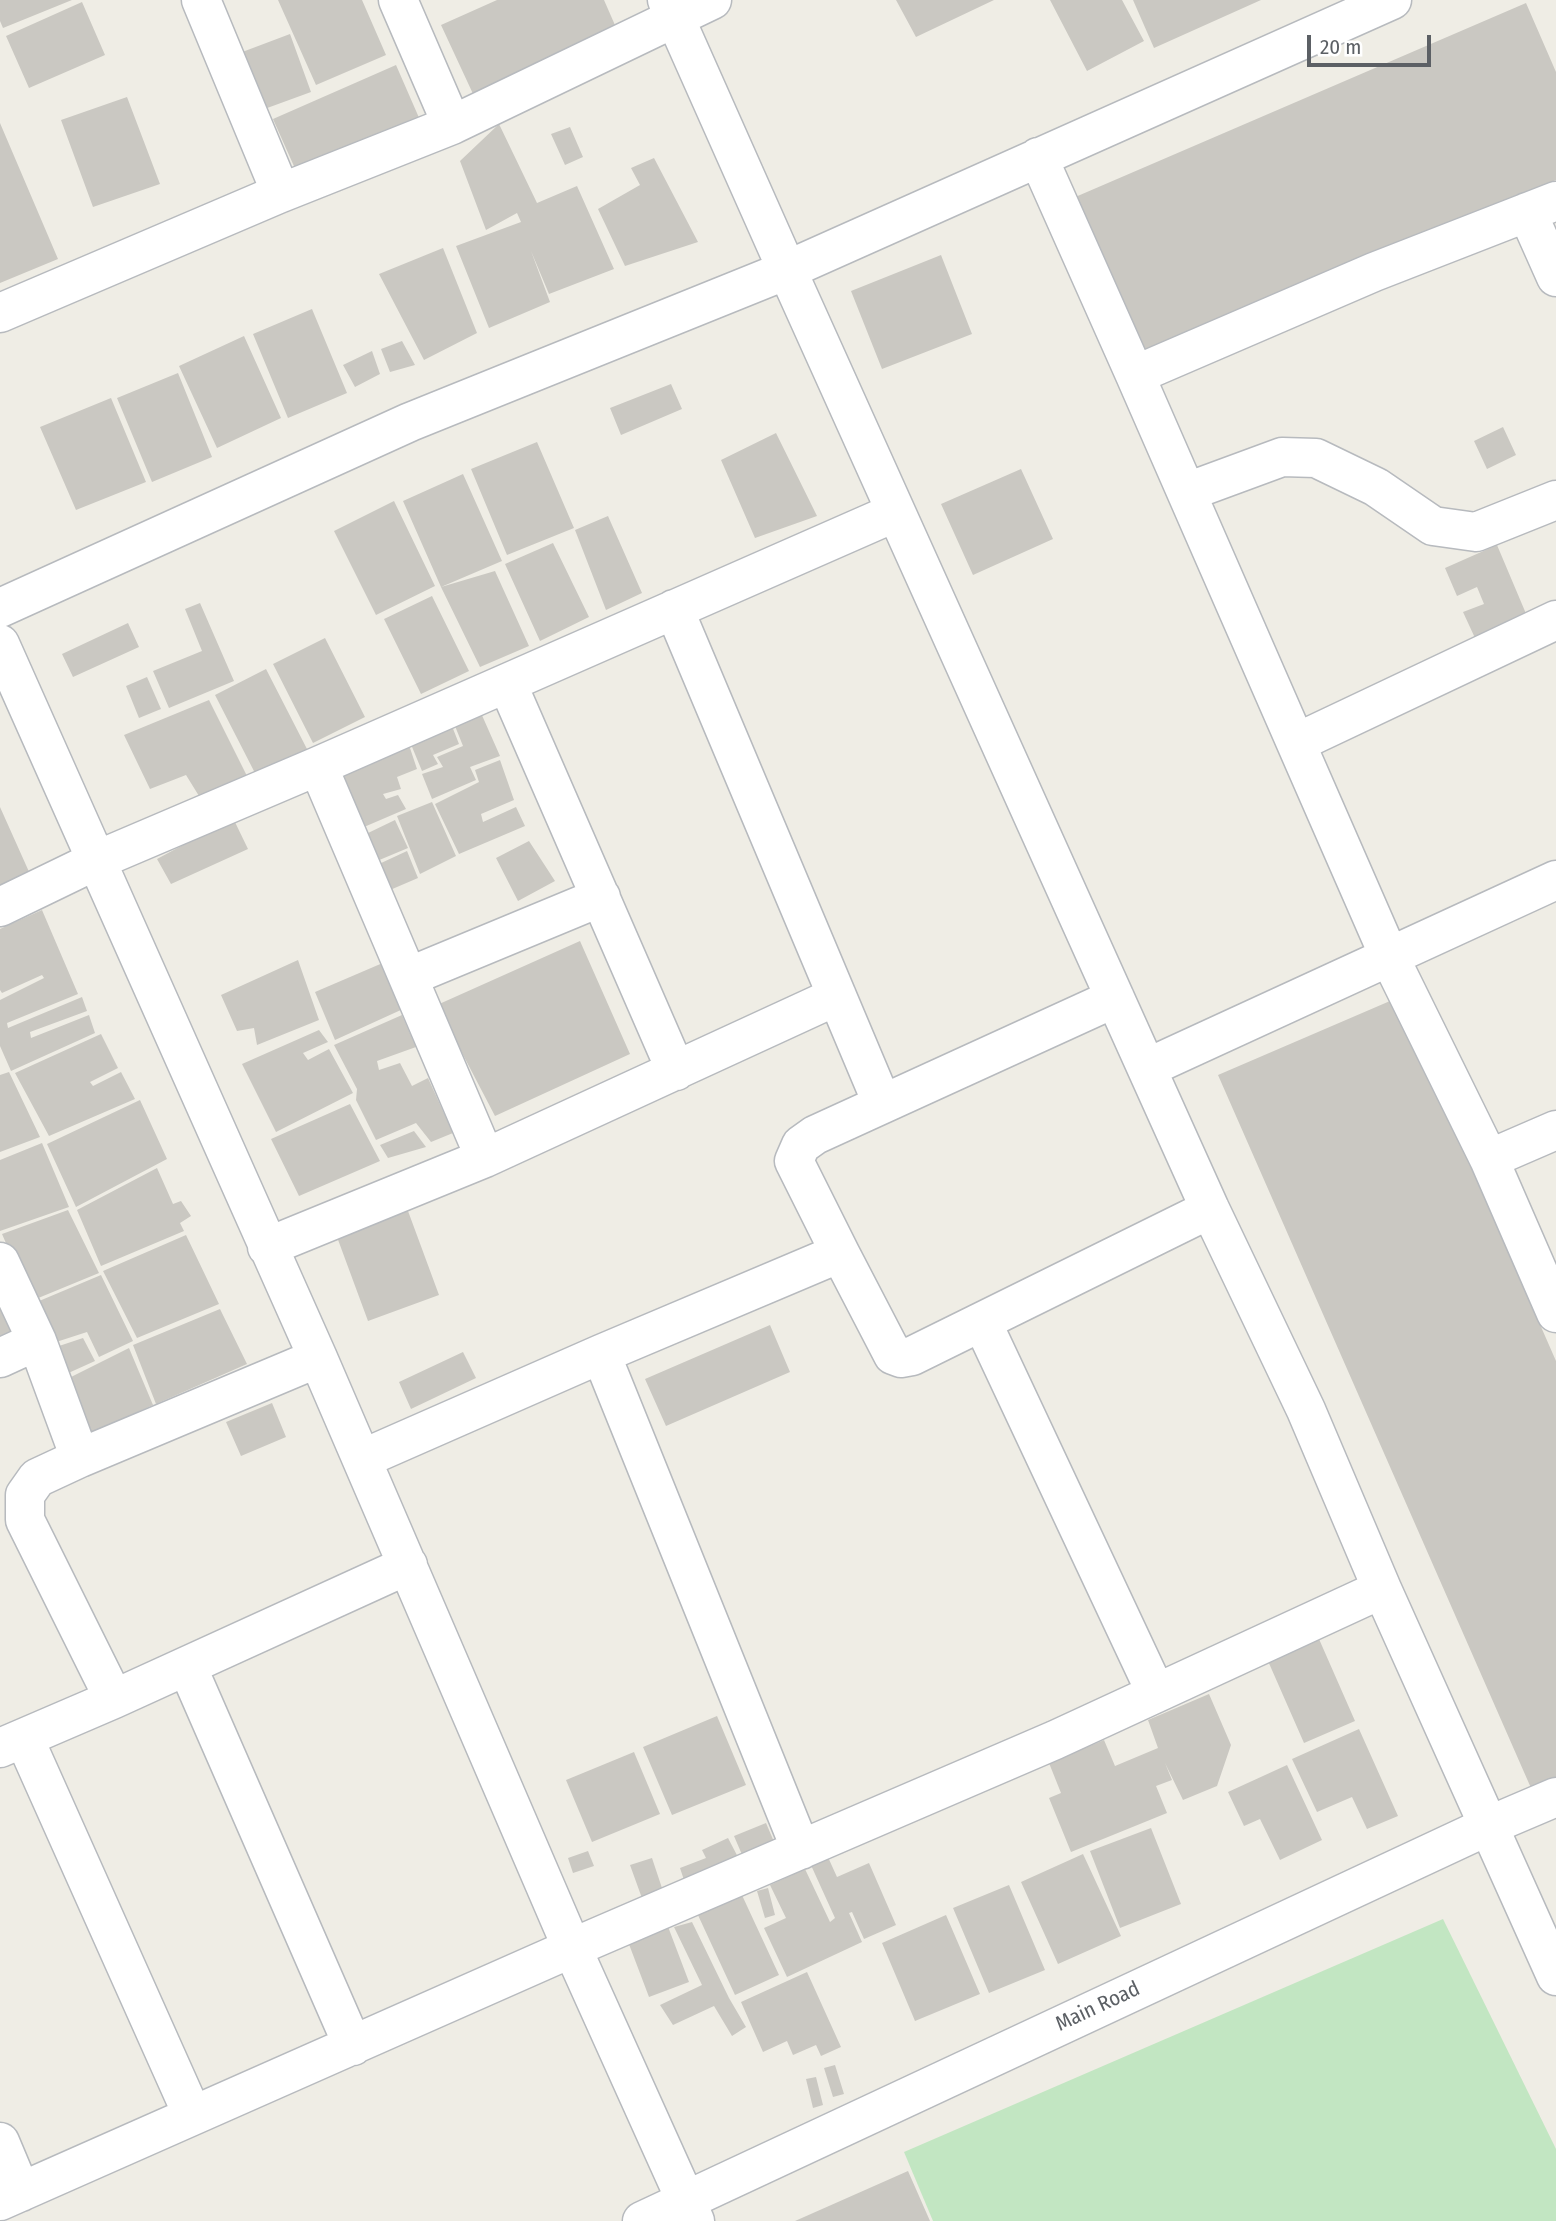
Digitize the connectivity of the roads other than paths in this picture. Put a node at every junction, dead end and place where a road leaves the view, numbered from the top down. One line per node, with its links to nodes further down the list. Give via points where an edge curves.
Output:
1 (201, 0): 8 (street)
2 (398, 0): 6 (street)
3 (712, 0): 5 (street)
4 (1392, 0): 7 (street)
5 (671, 8): 6 (street); 10 (street)
6 (452, 125): 8 (street)
7 (1038, 158): 10 (street); 13 (street)
8 (281, 193): 12 (street)
9 (1541, 207): 11 (street); 13 (street, via 1374,272)
10 (787, 270): 16 (street); 17 (street, via 410,422)
11 (1556, 278)
12 (0, 313)
13 (1135, 375): 14 (street)
14 (1187, 492): 15 (street, via 1282,457 1316,457 1376,487 1433,526 1476,532); 22 (street)
15 (1556, 500)
16 (896, 512): 18 (street); 31 (street)
17 (0, 608)
18 (674, 609): 21 (street); 30 (street)
19 (1556, 620): 22 (street)
20 (0, 644): 24 (street)
21 (507, 683): 23 (street); 26 (street)
22 (1296, 743): 28 (street)
23 (318, 766): 24 (street); 29 (street)
24 (95, 861): 27 (street); 39 (street)
25 (1556, 880): 28 (street)
26 (601, 897): 29 (street); 33 (street)
27 (0, 906)
28 (1389, 956): 32 (street); 37 (street)
29 (408, 977): 36 (street)
30 (837, 996): 33 (street); 34 (street)
31 (1115, 998): 32 (street); 34 (street)
32 (1147, 1068): 38 (street)
33 (676, 1071): 36 (street)
34 (883, 1104): 40 (street, via 815,1135 801,1145 794,1161)
35 (1556, 1130): 37 (street)
36 (485, 1158): 39 (street)
37 (1489, 1159): 42 (street)
38 (1210, 1209): 43 (street); 51 (street, via 1306,1410)
39 (267, 1247): 47 (street)
40 (840, 1253): 43 (street, via 892,1355 912,1356); 45 (street)
41 (0, 1262): 44 (street)
42 (1556, 1313)
43 (982, 1322): 53 (street)
44 (37, 1340): 46 (street); 48 (street)
45 (601, 1354): 49 (street); 58 (street)
46 (0, 1358)
47 (318, 1358): 48 (street); 49 (street)
48 (80, 1458): 54 (street, via 37,1478 26,1495 25,1520)
49 (362, 1459): 50 (street)
50 (408, 1565): 52 (street); 59 (street)
51 (1382, 1589): 53 (street); 57 (street)
52 (187, 1666): 54 (street); 61 (street)
53 (1156, 1693): 58 (street)
54 (114, 1699): 55 (street)
55 (12, 1743): 62 (street)
56 (1556, 1797): 57 (street, Main Road)
57 (1488, 1826): 60 (street); 65 (street, Main Road)
58 (801, 1850): 59 (street)
59 (572, 1948): 61 (street); 65 (street)
60 (1556, 1976)
61 (353, 2046): 62 (street)
62 (192, 2114): 64 (street)
63 (0, 2142): 64 (street)
64 (10, 2196)
65 (691, 2211): 66 (street, Main Road)
66 (642, 2221)

